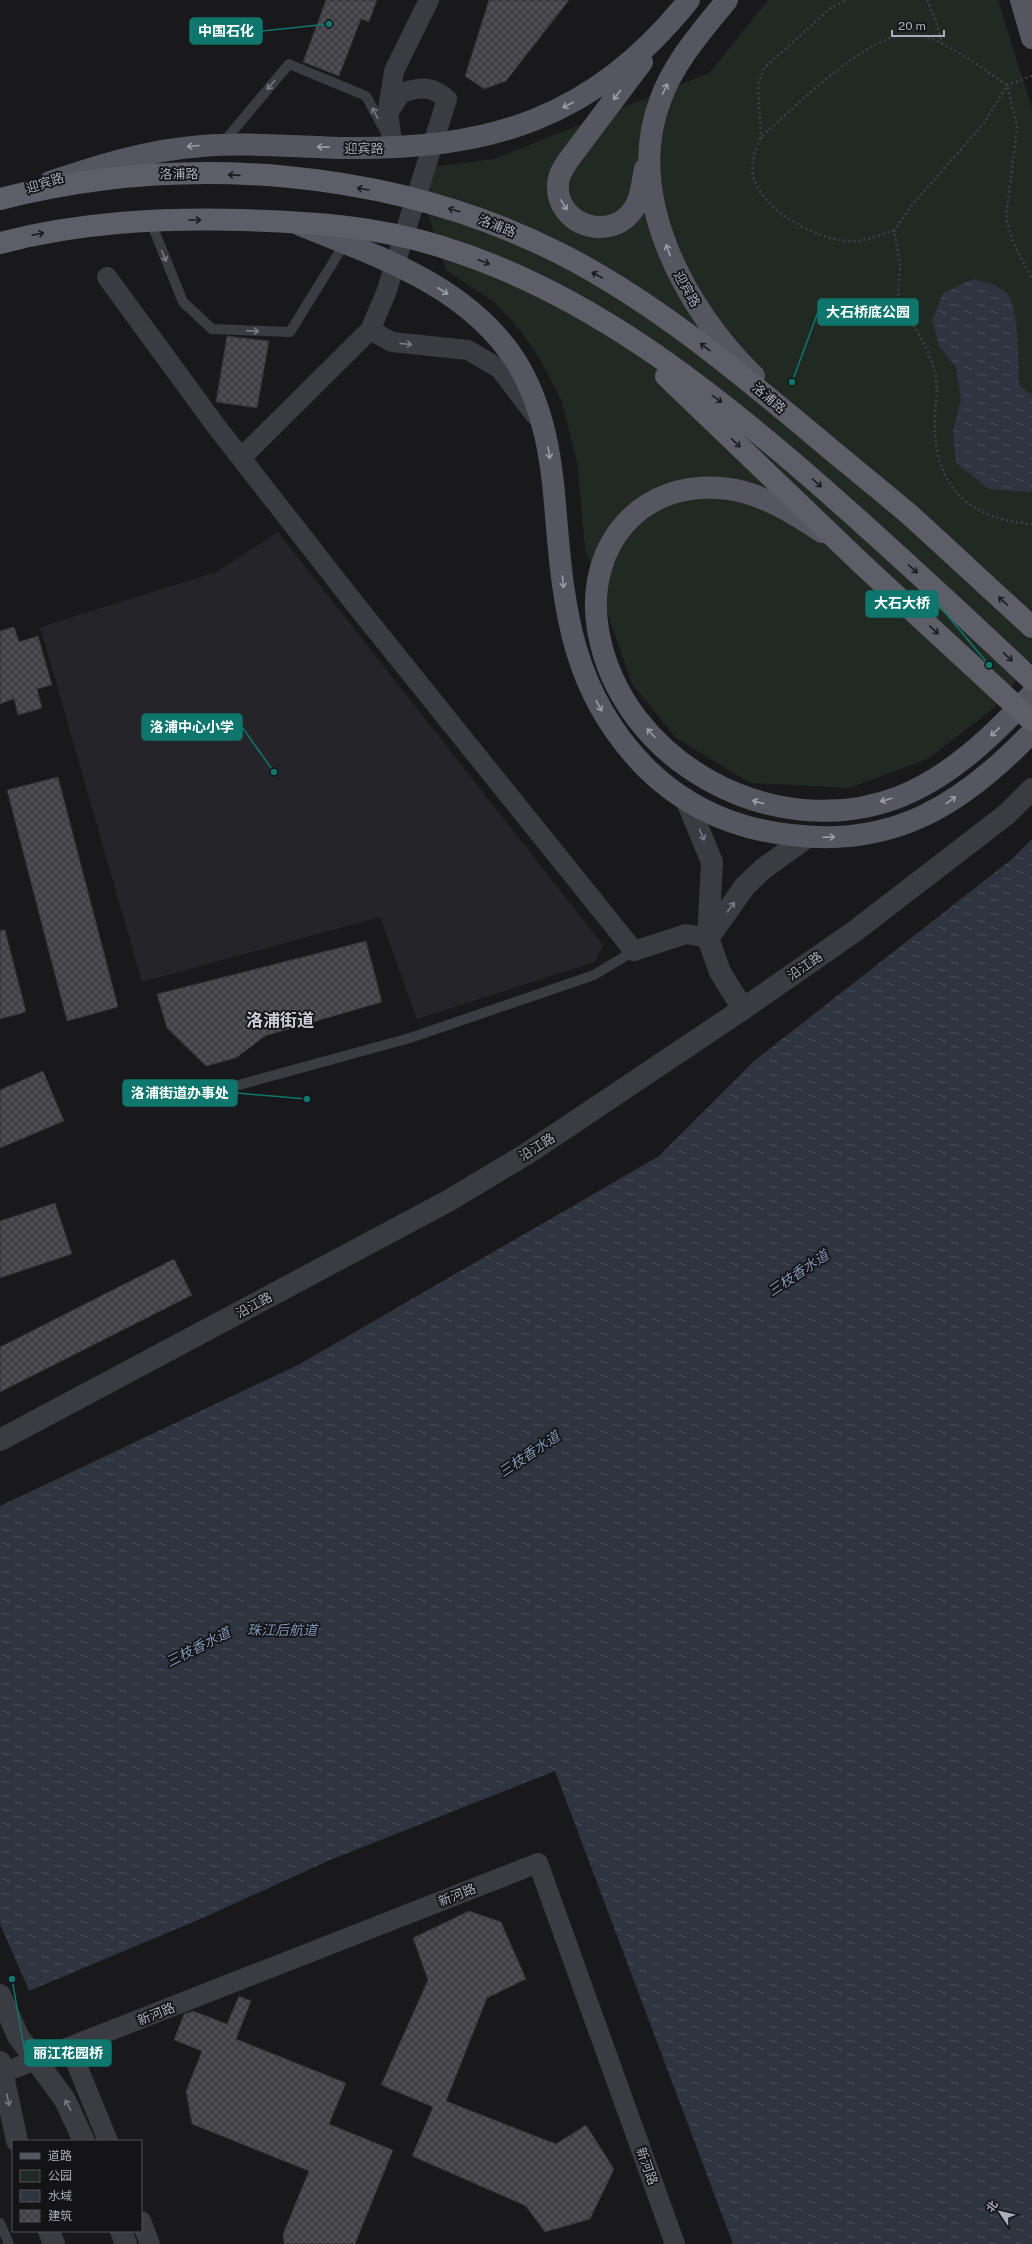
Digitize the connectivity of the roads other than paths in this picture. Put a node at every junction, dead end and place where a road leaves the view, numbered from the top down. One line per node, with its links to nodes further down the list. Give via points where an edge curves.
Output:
1 (429, 0): 6 (street, via 394,70)
2 (726, 0): 7 (main road, 迎宾路, one-way to 2, via 660,99 676,68 694,40)
3 (1021, 0): 5 (main road)
4 (686, 4): 7 (main road, one-way to 7, via 563,169 558,184 559,197 575,219 587,226 601,228 620,223 631,213 640,196); 9 (main road, 迎宾路, one-way to 9, via 656,37 626,64 574,102 550,114 510,129 454,142)
5 (1032, 38)
6 (388, 113): 9 (street); 17 (street, via 401,93 421,87 439,92 448,99 386,293)
7 (652, 126): 20 (main road, 迎宾路, one-way to 7, via 756,379 725,346 695,304 672,260 660,227 651,178)
8 (221, 145): 9 (main road, 迎宾路, one-way to 8); 9 (lane, one-way to 8, via 366,96 289,64); 10 (main road, 迎宾路, one-way to 10, via 186,147 136,155)
9 (393, 148)
10 (0, 199): 20 (highway, 洛浦路, one-way to 10, via 752,383 657,312 600,276 543,245 488,222 402,196 303,179 222,174 141,175 79,182)
11 (150, 220): 12 (highway, one-way to 12); 13 (lane, one-way to 13, via 183,302 212,329 290,332); 14 (highway, one-way to 11, via 70,228)
12 (294, 222): 13 (main road); 16 (highway, one-way to 16, via 331,224 420,240 511,272 547,289)
13 (345, 243): 18 (main road, one-way to 18, via 410,271 461,303 494,332 527,382)
14 (0, 244)
15 (107, 277): 19 (street)
16 (604, 322): 21 (highway, one-way to 21, via 691,400); 23 (highway, one-way to 23, via 730,408 885,542)
17 (370, 330): 18 (street, one-way to 18, via 392,342 468,350 500,369); 19 (street)
18 (545, 430): 28 (main road, one-way to 28, via 567,610 574,646 586,681 603,714 624,744 650,771)
19 (241, 458): 31 (street)
20 (908, 514): 22 (highway, 洛浦路, one-way to 20)
21 (864, 566): 24 (main road, one-way to 21, via 997,730 936,779 899,796 860,807 800,810 766,804 737,795 681,763 637,718 606,661 598,631 596,603 602,562 627,520 645,505 669,494 708,488 729,489 750,495 806,522); 25 (highway, one-way to 25)
22 (1032, 627)
23 (1032, 680)
24 (1032, 694)
25 (1032, 721)
26 (1032, 732): 29 (main road, one-way to 26, via 870,834 918,820 948,802 992,769)
27 (1032, 789): 32 (street, 沿江路, via 1007,814 934,872)
28 (686, 799): 29 (main road, via 741,826); 30 (street, one-way to 30, via 712,862)
29 (807, 837): 30 (street, one-way to 29, via 745,886 763,869)
30 (708, 938): 31 (street, via 686,934); 32 (street, via 720,972)
31 (634, 951): 33 (lane, via 594,975 410,1038)
32 (743, 1009): 34 (street, 沿江路, via 573,1124 448,1201)
33 (191, 1098)
34 (0, 1440)
35 (0, 1995): 40 (street, one-way to 35, via 65,2100 18,2036)
36 (70, 2048): 38 (street, 新河路); 41 (street); 50 (street, 新河路, via 538,1863)
37 (0, 2062): 39 (street, one-way to 39)
38 (0, 2074)
39 (17, 2140)
40 (84, 2140)
41 (108, 2140)
42 (0, 2223): 46 (lane)
43 (142, 2224): 49 (street)
44 (49, 2232): 47 (street)
45 (121, 2232): 48 (street)
46 (9, 2244)
47 (54, 2244)
48 (126, 2244)
49 (150, 2244)
50 (675, 2244)

